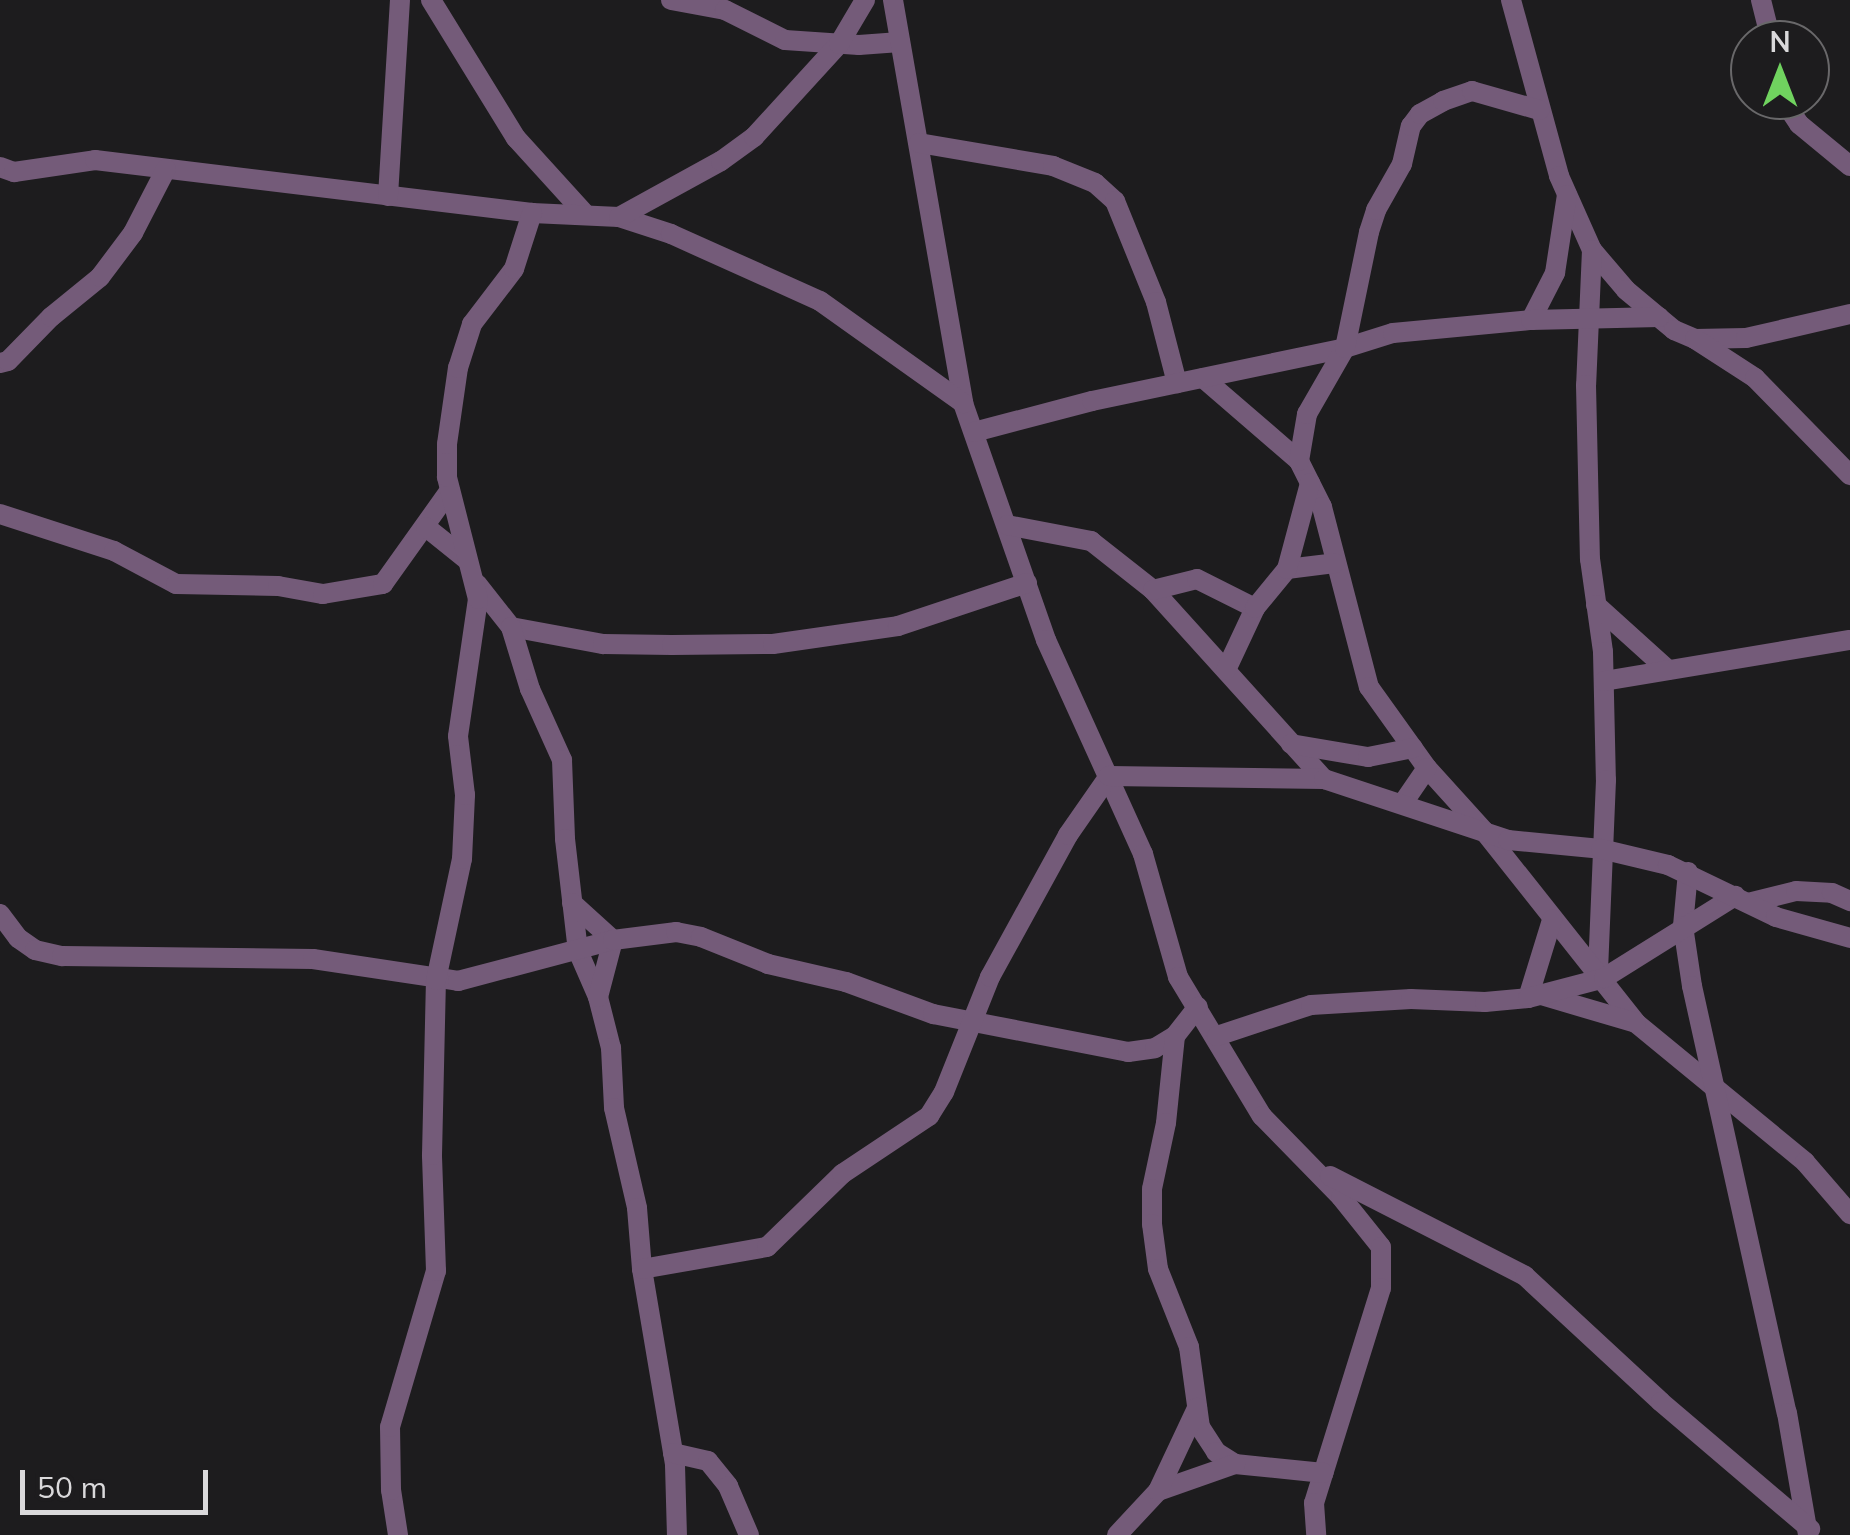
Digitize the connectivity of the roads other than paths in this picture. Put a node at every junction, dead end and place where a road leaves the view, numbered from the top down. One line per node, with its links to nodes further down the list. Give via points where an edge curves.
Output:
1 (400, 0): 16 (street)
2 (431, 0): 18 (street, via 516,138)
3 (671, 0): 8 (street, via 725,10 785,40)
4 (865, 0): 8 (street)
5 (893, 0): 7 (street)
6 (1512, 0): 9 (street)
7 (900, 42): 8 (street); 11 (street)
8 (838, 44): 19 (street, via 754,137)
9 (1539, 110): 15 (street); 26 (street, via 1472,91 1420,114 1376,210)
10 (1796, 120): 13 (street)
11 (918, 143): 29 (street, via 1053,166 1096,183 1129,231); 30 (street)
12 (0, 166): 14 (street, via 14,172 94,160)
13 (1850, 166)
14 (166, 169): 16 (street); 27 (street, via 133,233 100,277)
15 (1568, 195): 20 (street); 23 (street, via 1555,273)
16 (388, 196): 17 (street)
17 (532, 212): 18 (street); 35 (street, via 514,269 472,324 458,368 448,444)
18 (586, 215): 19 (street)
19 (618, 218): 30 (street, via 820,301)
20 (1592, 250): 22 (street); 24 (street)
21 (1850, 314): 25 (street, via 1746,338)
22 (1660, 317): 24 (street); 25 (street)
23 (1530, 320): 24 (street); 26 (street, via 1394,333)
24 (1589, 320): 45 (street)
25 (1695, 340): 33 (street, via 1754,378)
26 (1345, 348): 28 (street); 32 (street, via 1307,414)
27 (0, 363)
28 (1203, 378): 29 (street); 32 (street)
29 (1177, 383): 31 (street)
30 (963, 403): 31 (street)
31 (974, 432): 37 (street)
32 (1299, 461): 34 (street)
33 (1850, 475)
34 (1310, 483): 40 (street); 41 (street)
35 (450, 490): 38 (street); 39 (street)
36 (0, 514): 38 (street, via 114,550 176,584 323,594 383,584)
37 (1007, 525): 43 (street); 44 (street, via 1091,541)
38 (426, 528): 39 (street)
39 (466, 559): 42 (street)
40 (1335, 563): 41 (street); 54 (street, via 1369,686)
41 (1286, 569): 46 (street)
42 (476, 582): 47 (street); 48 (street)
43 (1027, 583): 48 (street, via 898,626 774,644 603,644); 56 (street)
44 (1153, 590): 46 (street, via 1197,580); 50 (street)
45 (1596, 605): 51 (street); 52 (street)
46 (1255, 608): 50 (street)
47 (475, 622): 48 (street); 72 (street, via 458,736 465,794 462,859)
48 (505, 622): 64 (street, via 562,760)
49 (1850, 640): 51 (street)
50 (1226, 670): 53 (street)
51 (1668, 670): 52 (street)
52 (1604, 681): 60 (street)
53 (1291, 744): 54 (street, via 1368,756); 57 (street)
54 (1412, 748): 55 (street)
55 (1427, 768): 58 (street); 59 (street)
56 (1109, 776): 57 (street); 75 (street, via 1143,854 1178,977); 76 (street, via 1041,882)
57 (1324, 779): 58 (street)
58 (1403, 803): 59 (street)
59 (1484, 831): 60 (street, via 1508,840); 66 (street)
60 (1601, 849): 61 (street); 71 (street)
61 (1688, 872): 62 (street); 67 (street)
62 (1741, 899): 63 (street, via 1796,891); 67 (street); 68 (street, via 1817,932)
63 (1850, 901)
64 (572, 903): 69 (street); 70 (street)
65 (0, 914): 72 (street, via 35,950 62,956 345,961)
66 (1552, 920): 71 (street); 74 (street)
67 (1683, 926): 71 (street, via 1665,944); 80 (street)
68 (1850, 938)
69 (613, 940): 70 (street); 73 (street); 76 (street, via 676,932 701,937 768,964)
70 (578, 951): 72 (street, via 458,981); 73 (street)
71 (1601, 975): 74 (street); 77 (street)
72 (436, 980): 90 (street, via 436,1271 415,1355 392,1409)
73 (598, 996): 83 (street)
74 (1534, 996): 77 (street); 79 (street, via 1311,1005)
75 (1198, 1007): 78 (street); 79 (street)
76 (973, 1020): 78 (street, via 1128,1052); 83 (street, via 929,1116 842,1174 767,1247)
77 (1636, 1023): 80 (street)
78 (1175, 1036): 84 (street, via 1152,1224 1158,1268 1188,1347)
79 (1218, 1036): 81 (street, via 1262,1116)
80 (1712, 1085): 82 (street, via 1805,1162); 89 (street)
81 (1310, 1166): 87 (street, via 1381,1247 1381,1288); 89 (street, via 1525,1276)
82 (1850, 1214)
83 (642, 1268): 85 (street)
84 (1197, 1408): 86 (street, via 1216,1452); 88 (street)
85 (674, 1453): 91 (street); 92 (street, via 708,1461 728,1486)
86 (1235, 1464): 87 (street); 88 (street)
87 (1324, 1474): 94 (street, via 1314,1503)
88 (1158, 1491): 93 (street)
89 (1810, 1532)
90 (398, 1535)
91 (677, 1535)
92 (749, 1535)
93 (1117, 1535)
94 (1316, 1535)

